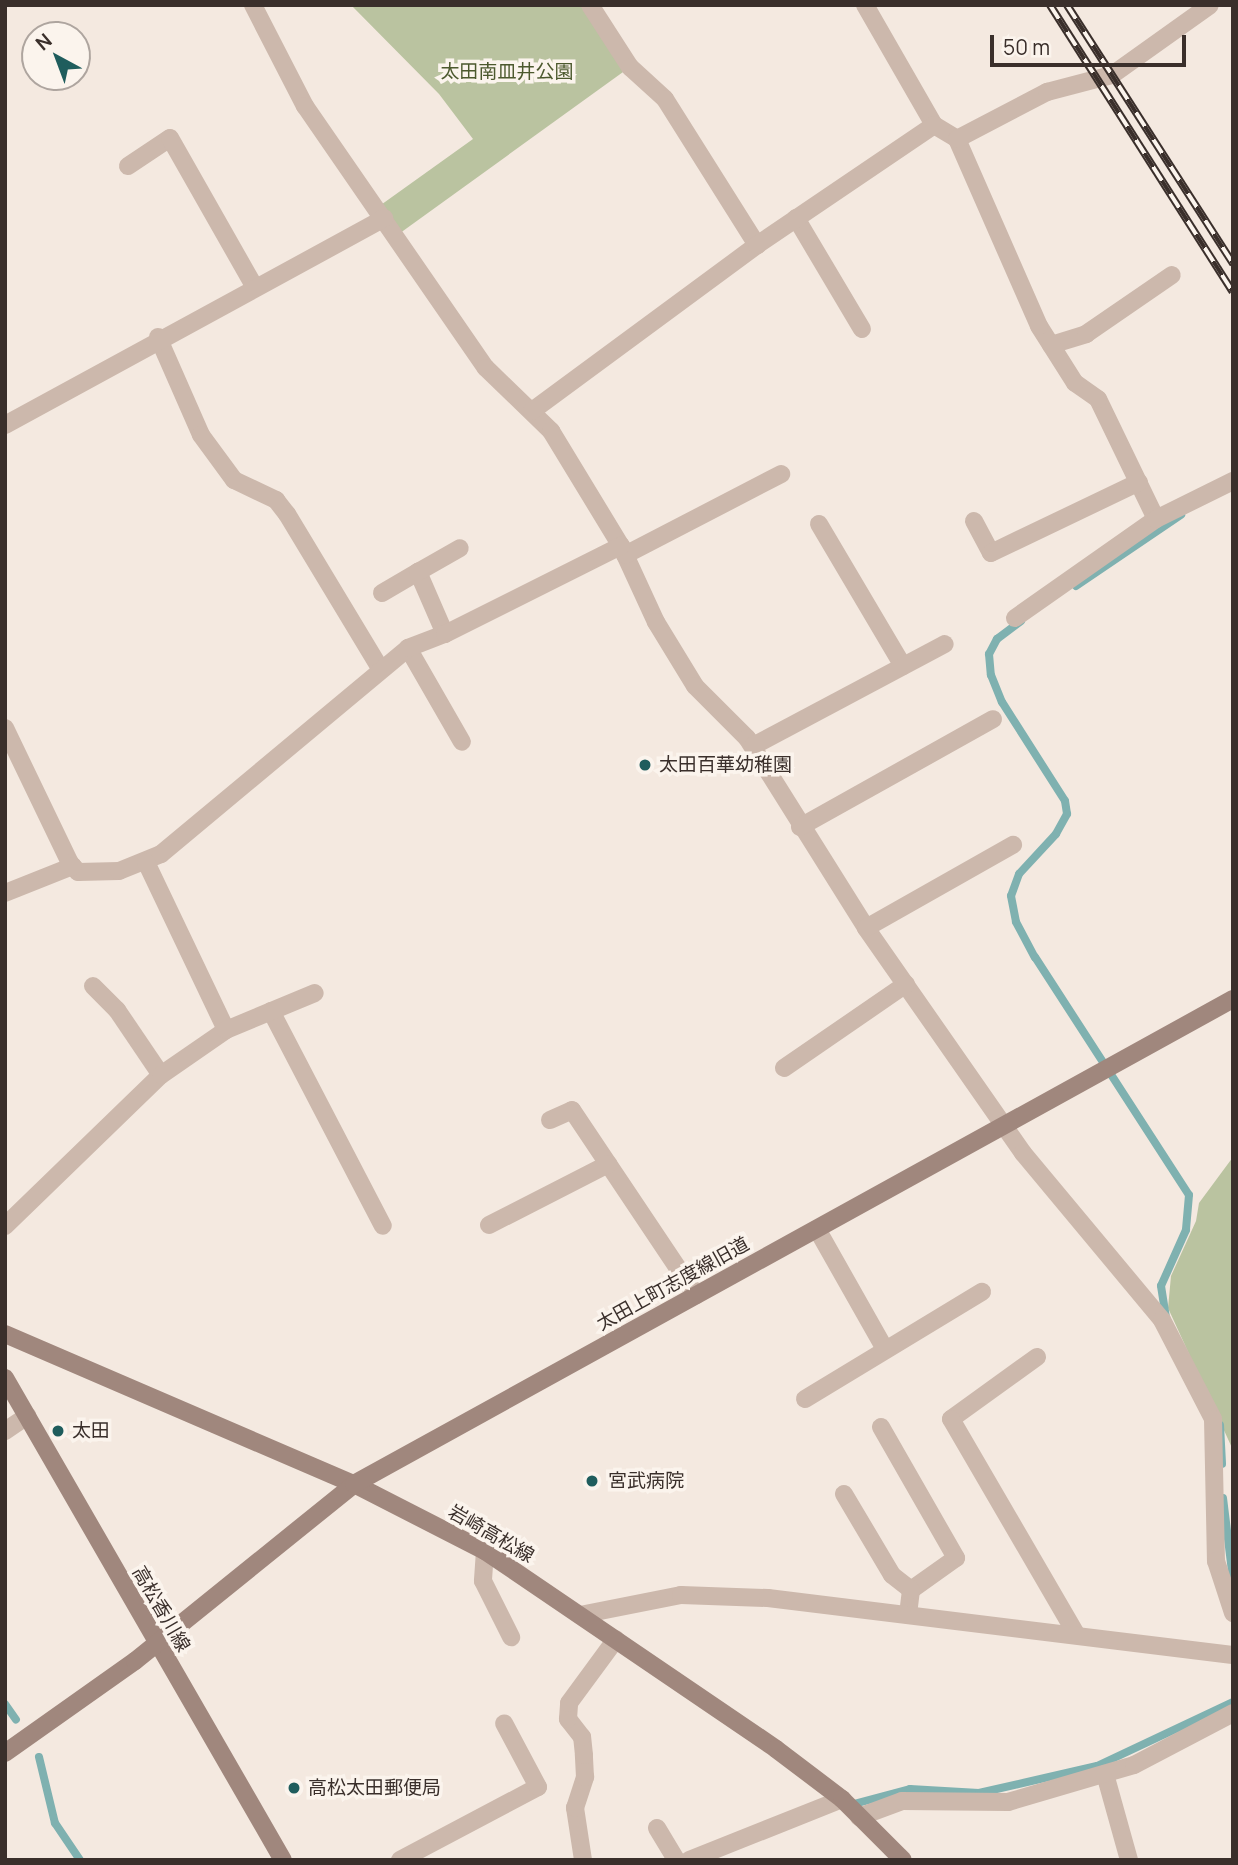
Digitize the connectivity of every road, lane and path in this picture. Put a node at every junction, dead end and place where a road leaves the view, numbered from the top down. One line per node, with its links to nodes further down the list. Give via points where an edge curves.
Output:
1 (253, 5): 8 (street, via 305,106)
2 (590, 5): 10 (street, via 630,67 665,99)
3 (864, 5): 5 (street)
4 (1210, 5): 6 (street, via 1112,75 1047,92)
5 (934, 125): 6 (street); 9 (street)
6 (957, 139): 15 (street)
7 (128, 166): 12 (street, via 170,138)
8 (384, 218): 12 (street); 16 (street, via 486,368)
9 (796, 218): 10 (street); 13 (street)
10 (757, 245): 16 (street)
11 (1172, 275): 15 (street, via 1086,334)
12 (254, 286): 14 (street)
13 (862, 329)
14 (158, 337): 17 (street); 33 (street, via 201,435 234,480 276,500 287,514)
15 (1051, 345): 20 (street, via 1075,383 1098,399)
16 (532, 411): 25 (street, via 551,431)
17 (5, 425)
18 (781, 474): 25 (street)
19 (1233, 481): 21 (street)
20 (1139, 482): 21 (street); 22 (street, via 991,553)
21 (1156, 519): 28 (street)
22 (974, 521)
23 (820, 524): 32 (street)
24 (460, 548): 26 (street)
25 (623, 550): 29 (street); 37 (street, via 680,663)
26 (418, 572): 27 (street); 29 (street)
27 (383, 593)
28 (1016, 618)
29 (445, 634): 31 (street)
30 (945, 644): 32 (street)
31 (408, 648): 33 (street); 36 (street)
32 (903, 666): 37 (street)
33 (380, 668): 40 (street)
34 (993, 719): 38 (street)
35 (5, 728): 41 (street)
36 (462, 742)
37 (752, 746): 38 (street)
38 (800, 827): 43 (street)
39 (1013, 845): 43 (street)
40 (146, 862): 41 (street, via 91,874); 49 (street)
41 (73, 866): 42 (street)
42 (5, 893)
43 (866, 928): 44 (street)
44 (906, 984): 50 (street); 53 (street)
45 (93, 986): 51 (street, via 117,1010)
46 (315, 993): 48 (street)
47 (1233, 999): 53 (main road, 太田上町志度線旧道)
48 (271, 1011): 49 (street); 56 (street)
49 (226, 1030): 51 (street)
50 (784, 1068)
51 (162, 1075): 55 (street)
52 (550, 1120): 54 (street, via 572,1110)
53 (1006, 1125): 58 (main road, 太田上町志度線旧道); 69 (street, via 1023,1153 1162,1320 1213,1419)
54 (608, 1164): 57 (street); 60 (street)
55 (5, 1226)
56 (383, 1226)
57 (489, 1226)
58 (817, 1229): 60 (main road, 太田上町志度線旧道); 62 (street)
59 (982, 1292): 62 (street)
60 (696, 1295): 70 (main road, 太田上町志度線旧道)
61 (5, 1334): 70 (main road, 岩崎高松線)
62 (885, 1349): 65 (street)
63 (1037, 1357): 77 (street, via 951,1419)
64 (5, 1378): 66 (main road, 高松香川線)
65 (805, 1399)
66 (27, 1416): 68 (street); 80 (main road, 高松香川線)
67 (881, 1427): 73 (street, via 956,1558)
68 (5, 1431)
69 (1224, 1466): 74 (street, via 1216,1561)
70 (354, 1484): 72 (main road, 岩崎高松線); 80 (main road, 太田上町志度線旧道)
71 (844, 1494): 73 (street, via 892,1575)
72 (485, 1551): 75 (main road, 岩崎高松線); 78 (street, via 483,1581)
73 (911, 1590): 76 (street)
74 (1233, 1613)
75 (580, 1615): 76 (street, via 681,1595 768,1598); 79 (main road, 岩崎高松線)
76 (908, 1615): 77 (street)
77 (1076, 1634): 81 (street)
78 (511, 1637)
79 (616, 1639): 86 (main road, 岩崎高松線, via 717,1705); 91 (street, via 569,1703 568,1719 582,1737 584,1755 584,1777 575,1808)
80 (155, 1640): 84 (main road, 太田上町志度線旧道, via 135,1661); 89 (main road, 高松香川線)
81 (1233, 1655)
82 (1233, 1713): 85 (street, via 1134,1765)
83 (504, 1723): 90 (street, via 538,1787)
84 (5, 1753)
85 (1105, 1774): 87 (street, via 1008,1802 902,1801); 95 (street)
86 (842, 1799): 87 (main road, 岩崎高松線); 93 (street)
87 (859, 1817): 94 (main road, 岩崎高松線)
88 (657, 1828): 92 (street)
89 (283, 1860)
90 (400, 1860)
91 (583, 1860)
92 (676, 1860)
93 (688, 1860)
94 (903, 1860)
95 (1129, 1860)

